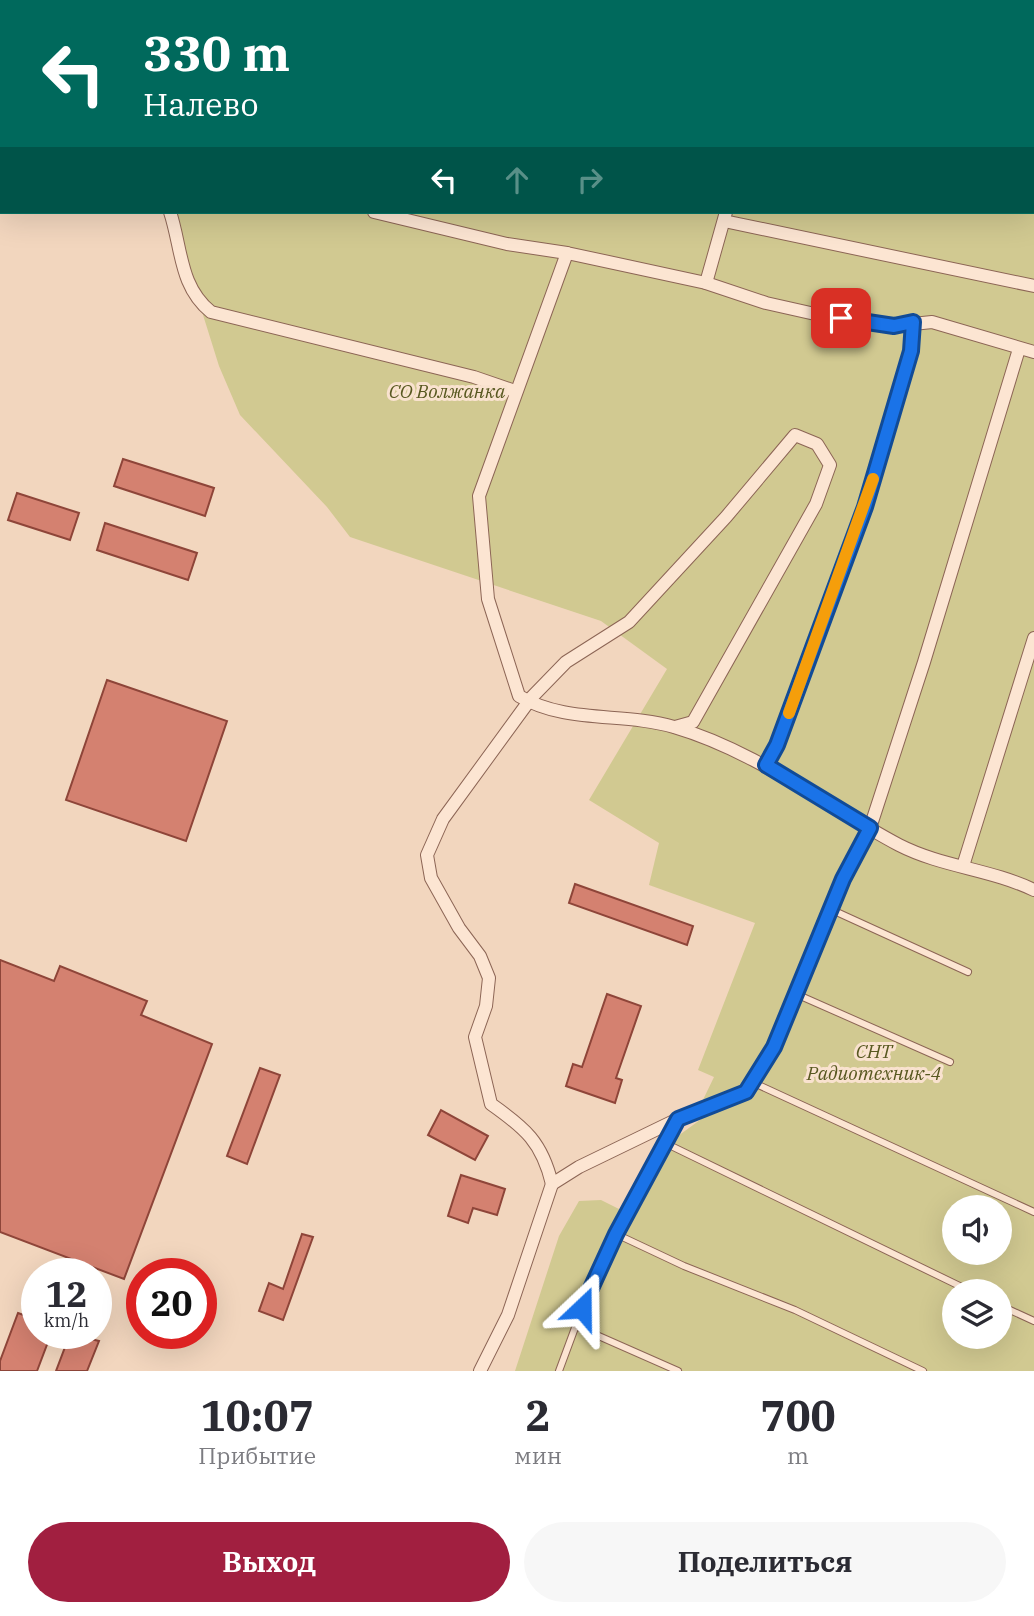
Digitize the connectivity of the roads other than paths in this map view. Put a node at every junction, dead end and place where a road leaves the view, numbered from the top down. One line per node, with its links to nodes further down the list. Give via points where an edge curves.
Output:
1 (171, 214): 10 (street, via 191,291 211,312)
2 (382, 214): 4 (street, via 507,244)
3 (725, 217): 5 (street); 6 (street)
4 (568, 253): 5 (street); 10 (street)
5 (706, 283): 7 (street, via 815,314 894,326)
6 (1034, 286)
7 (913, 322): 8 (street, via 932,323); 14 (street, via 911,351 865,507)
8 (1019, 349): 9 (street); 15 (street)
9 (1034, 352)
10 (515, 391): 12 (street, via 479,496 488,599 519,696)
11 (1034, 638): 16 (street)
12 (529, 702): 13 (street, via 572,715); 13 (street, via 566,662 629,622 795,435 817,444 830,466 816,504 693,722); 25 (street, via 443,819 427,855 431,878 489,978 486,1006 475,1037 491,1104 524,1128 538,1145)
13 (675, 727): 14 (street)
14 (766, 765): 15 (street)
15 (870, 828): 16 (street, via 944,864); 18 (street)
16 (962, 866): 17 (street)
17 (1034, 890)
18 (830, 909): 19 (lane); 20 (street)
19 (968, 972)
20 (794, 993): 21 (lane); 22 (street, via 774,1047)
21 (950, 1062)
22 (752, 1082): 23 (street, via 732,1100); 26 (lane)
23 (678, 1119): 24 (lane); 25 (street)
24 (665, 1143): 27 (lane); 28 (lane)
25 (552, 1184): 32 (street, via 508,1315)
26 (1034, 1212)
27 (616, 1234): 31 (lane); 35 (lane, via 795,1310)
28 (945, 1279)
29 (1012, 1310): 30 (lane)
30 (1034, 1321)
31 (576, 1326): 33 (lane); 34 (lane)
32 (480, 1371)
33 (559, 1371)
34 (677, 1371)
35 (923, 1371)

